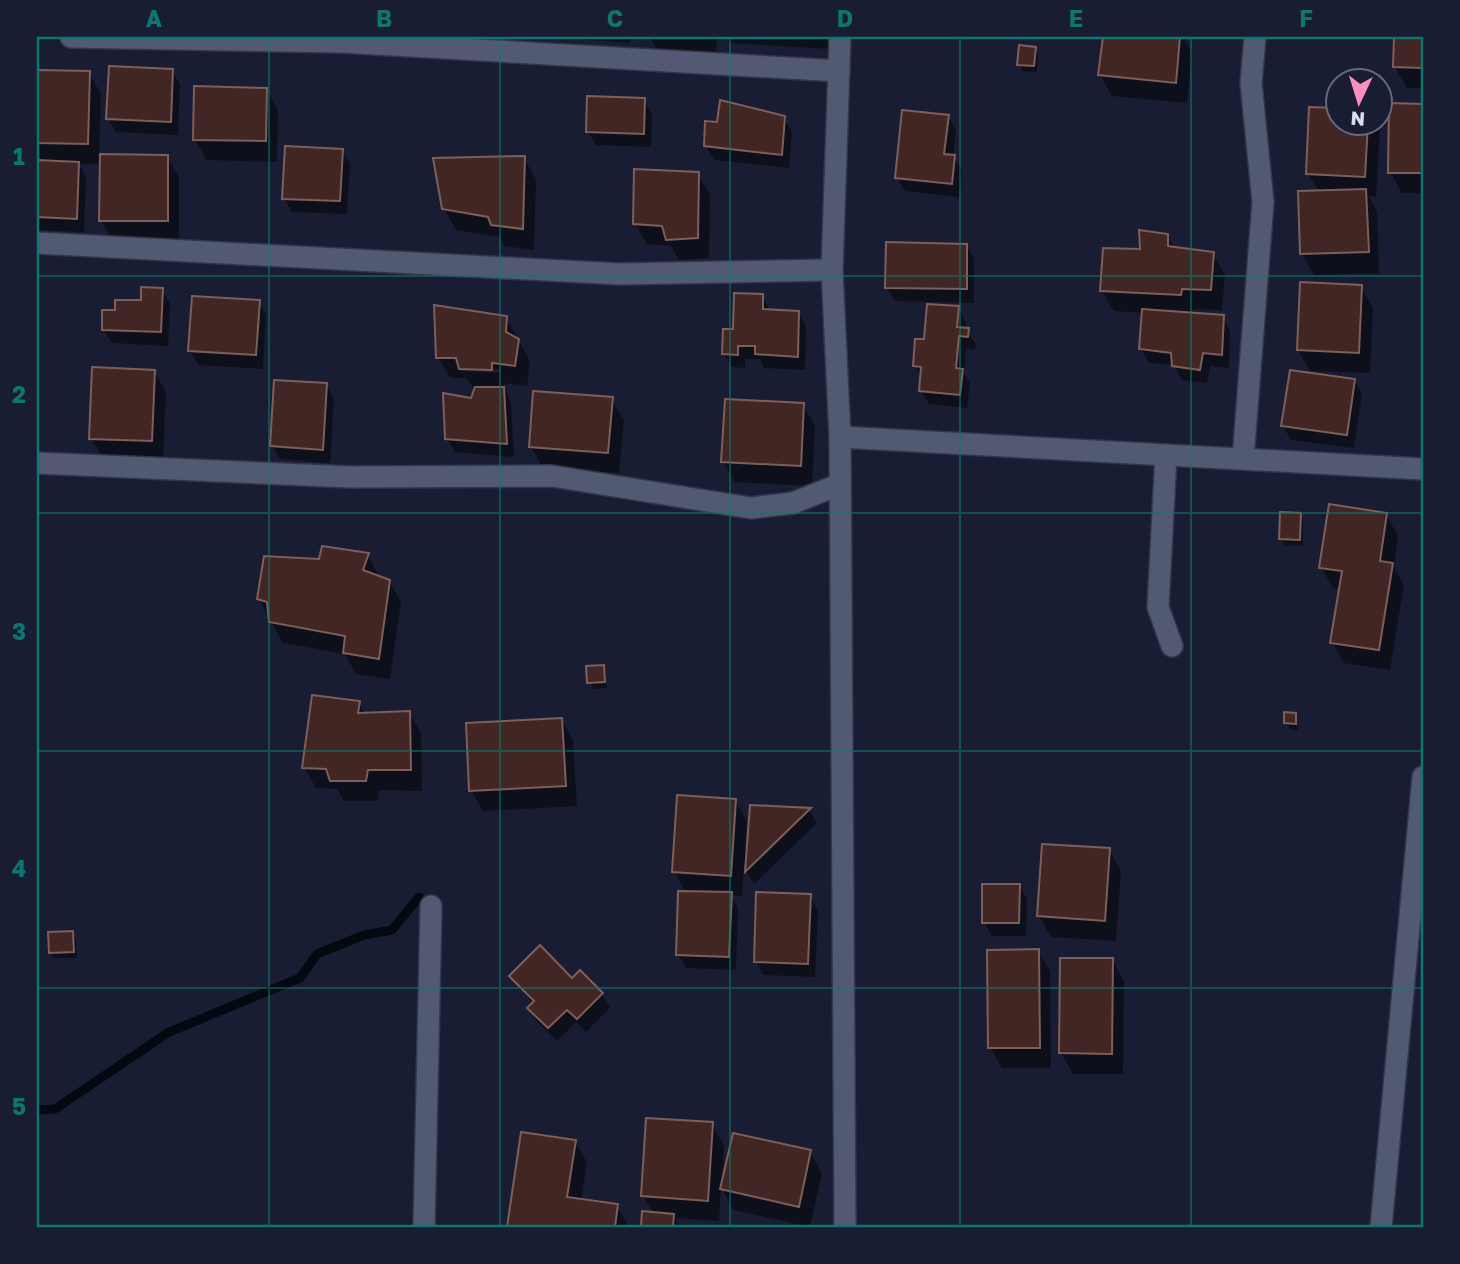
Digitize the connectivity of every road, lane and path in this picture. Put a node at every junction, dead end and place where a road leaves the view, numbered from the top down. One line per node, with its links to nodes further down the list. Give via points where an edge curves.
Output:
1 (71, 37): 4 (street, via 341,42)
2 (840, 37): 4 (street)
3 (1255, 37): 9 (street, via 1251,83 1263,202)
4 (839, 71): 6 (street)
5 (37, 243): 6 (street, via 620,274)
6 (832, 270): 7 (street)
7 (840, 437): 8 (street); 12 (street)
8 (1166, 455): 9 (street); 13 (street, via 1158,607)
9 (1242, 459): 11 (street)
10 (37, 463): 12 (street, via 350,477 552,476 751,508 793,503)
11 (1423, 469)
12 (838, 485): 17 (street)
13 (1172, 646)
14 (1423, 777): 18 (street)
15 (431, 906): 16 (street)
16 (425, 1227)
17 (845, 1227)
18 (1381, 1227)

